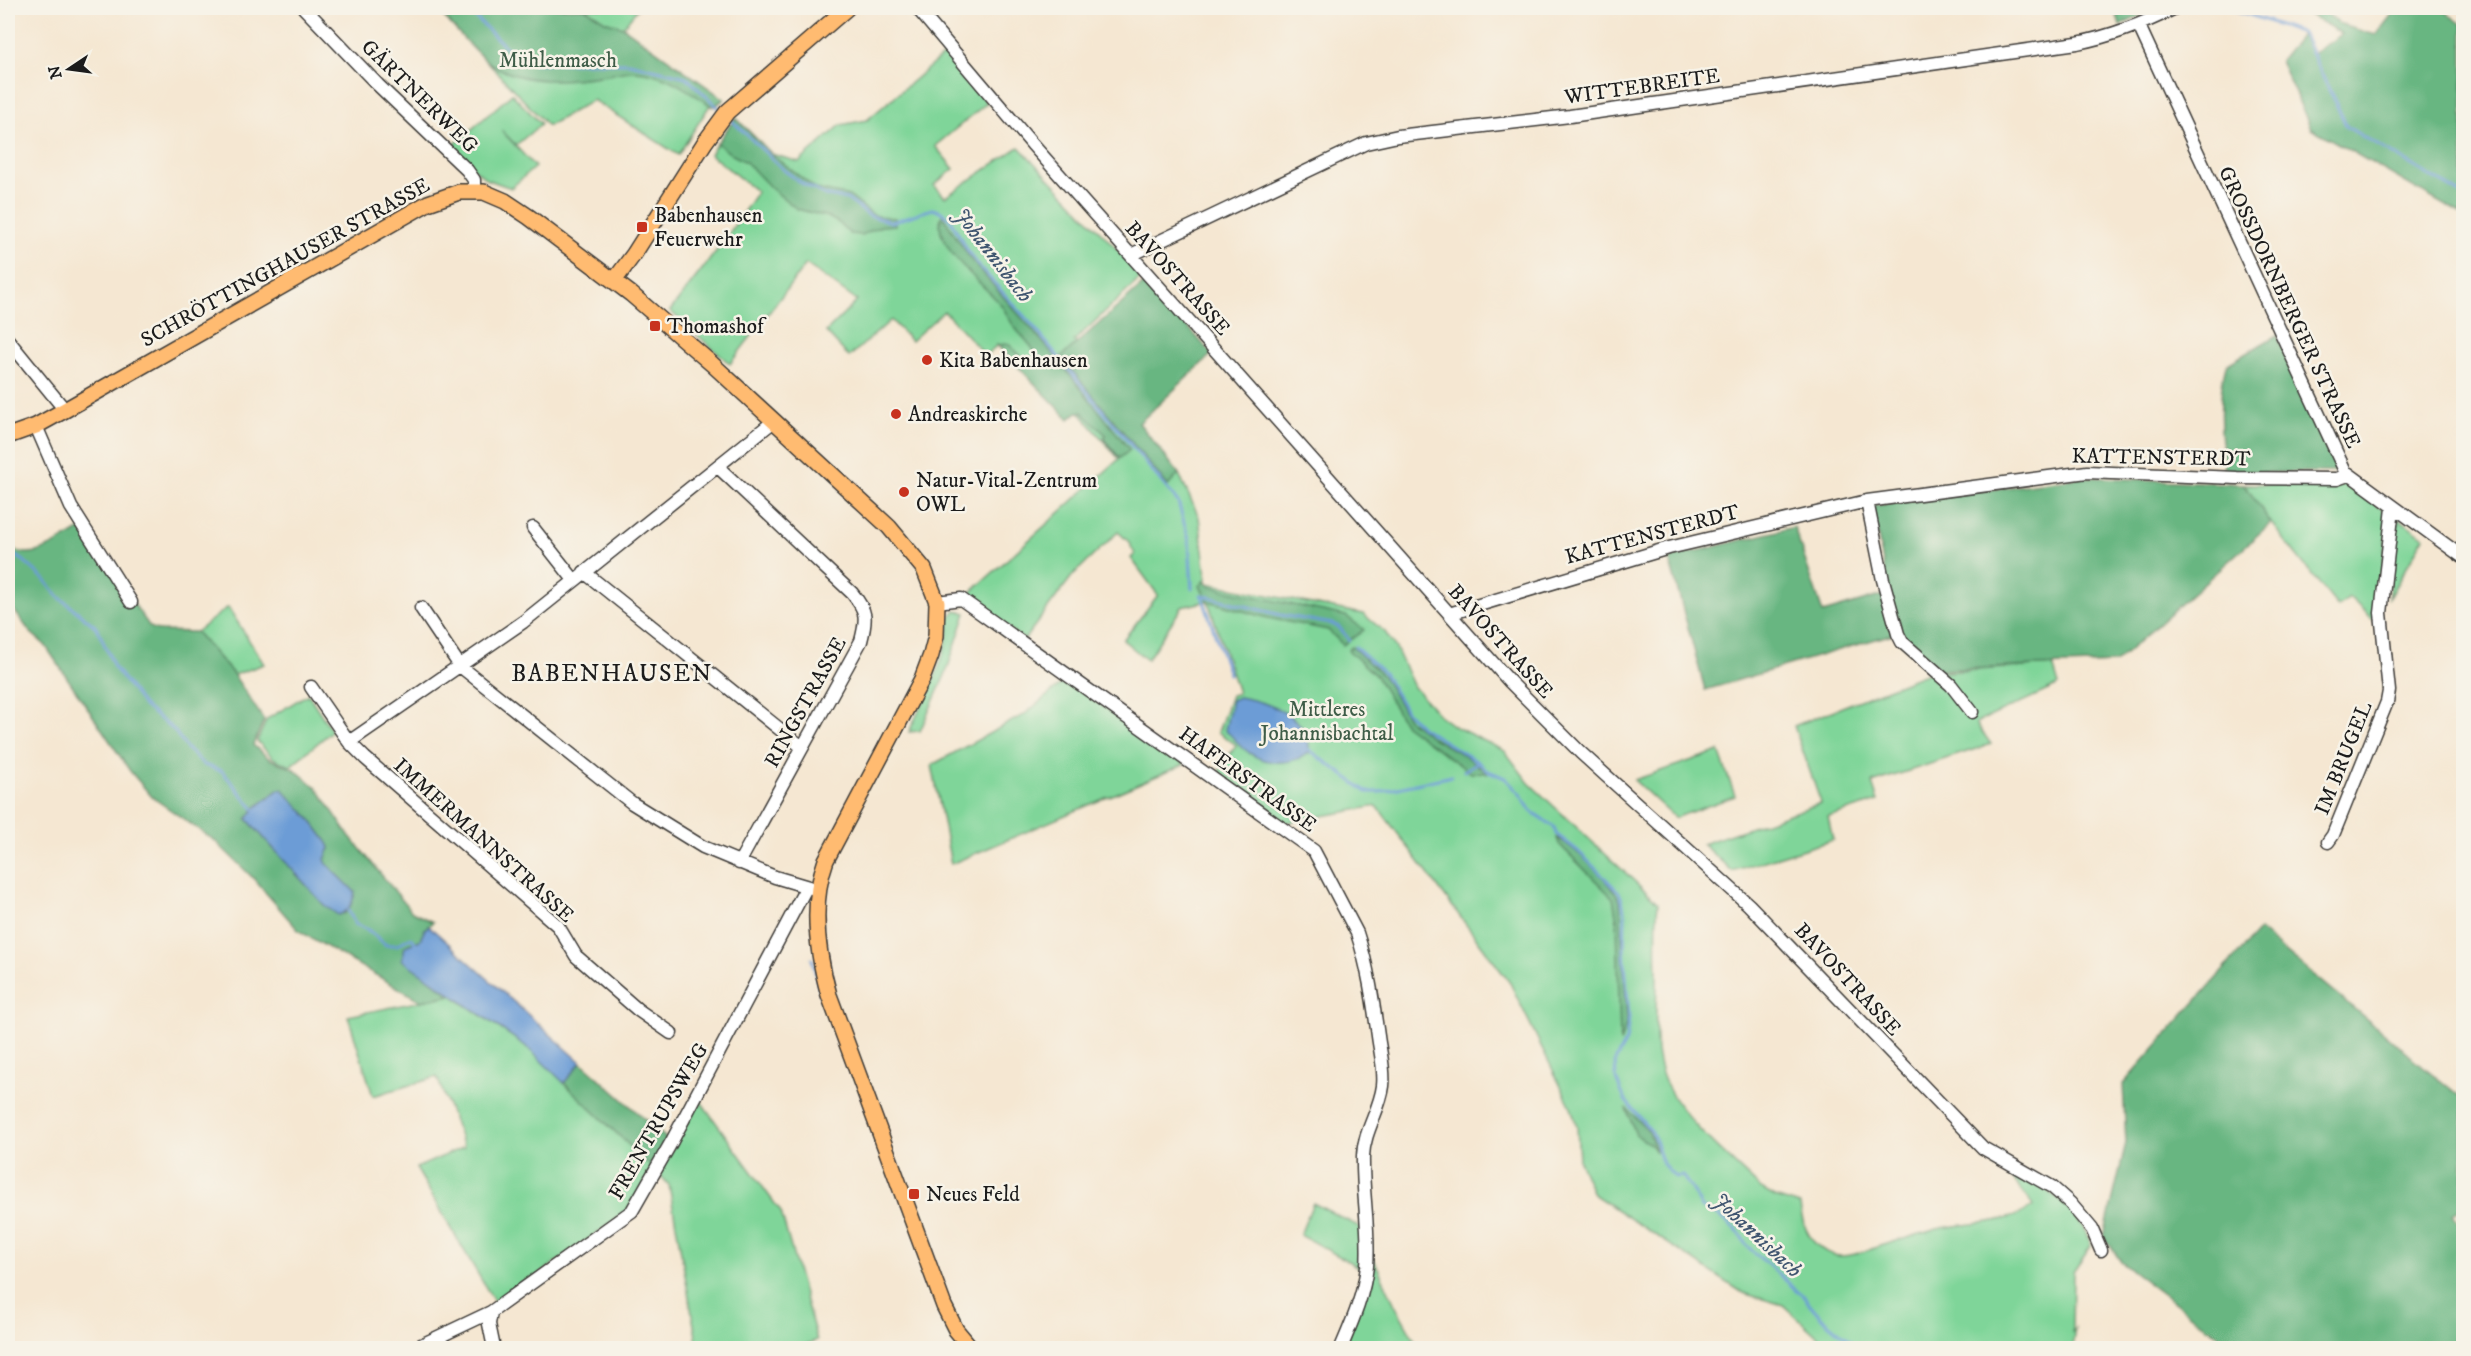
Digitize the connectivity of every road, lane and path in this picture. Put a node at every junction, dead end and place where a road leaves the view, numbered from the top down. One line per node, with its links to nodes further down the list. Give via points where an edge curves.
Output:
1 (304, 8): 6 (street, GÄRTNERWEG, via 467,170 474,180)
2 (847, 8): 8 (main road, via 721,119)
3 (917, 8): 7 (street, BAVOSTRASSE)
4 (2175, 8): 5 (street, WITTEBREITE)
5 (2139, 26): 7 (street, WITTEBREITE, via 2065,45 1366,143); 15 (street, GROSSDORNBERGER STRASSE)
6 (474, 191): 8 (main road, SCHRÖTTINGHAUSER STRASSE, via 494,195 515,207); 10 (main road, SCHRÖTTINGHAUSER STRASSE, via 428,203)
7 (1131, 255): 24 (street, BAVOSTRASSE)
8 (614, 280): 11 (main road, SCHRÖTTINGHAUSER STRASSE)
9 (8, 340): 10 (street)
10 (65, 410): 12 (main road, SCHRÖTTINGHAUSER STRASSE)
11 (774, 421): 14 (street); 22 (main road, SCHRÖTTINGHAUSER STRASSE, via 906,545 930,578)
12 (36, 426): 13 (main road, SCHRÖTTINGHAUSER STRASSE); 21 (street, via 71,507)
13 (8, 436)
14 (717, 467): 20 (street); 29 (street, RINGSTRASSE, via 852,593 865,616 861,641)
15 (2348, 475): 16 (street, KATTENSTERDT, via 2337,479 2237,478 2087,472); 17 (street, GROSSDORNBERGER STRASSE)
16 (1867, 501): 24 (street, KATTENSTERDT, via 1669,548); 27 (street, via 1882,580 1898,634 1951,685)
17 (2393, 508): 19 (street, GROSSDORNBERGER STRASSE); 30 (street, IM BRUGEL, via 2381,613 2387,702)
18 (533, 528): 20 (street)
19 (2463, 558)
20 (579, 576): 25 (street); 29 (street)
21 (131, 602)
22 (937, 602): 32 (main road, via 936,636 922,679); 39 (street, HAFERSTRASSE, via 961,599 1293,834 1319,860 1361,946 1383,1072 1381,1094 1363,1154 1367,1266)
23 (421, 608): 25 (street)
24 (1449, 614): 34 (street, BAVOSTRASSE, via 1573,746 1785,940 1979,1143 1993,1155 2052,1187 2070,1203 2092,1229)
25 (460, 666): 28 (street); 31 (street, via 632,803 703,847)
26 (311, 687): 28 (street, IMMERMANNSTRASSE)
27 (1972, 712)
28 (349, 742): 33 (street, IMMERMANNSTRASSE, via 558,926 576,956)
29 (802, 747): 31 (street, RINGSTRASSE)
30 (2328, 842)
31 (739, 863): 32 (street)
32 (813, 888): 35 (street, FRENTRUPSWEG, via 632,1211); 38 (main road, via 819,950 829,995 944,1306)
33 (671, 1033)
34 (2101, 1250)
35 (491, 1312): 36 (street, FRENTRUPSWEG); 37 (street)
36 (415, 1348)
37 (494, 1348)
38 (971, 1348)
39 (1341, 1348)

